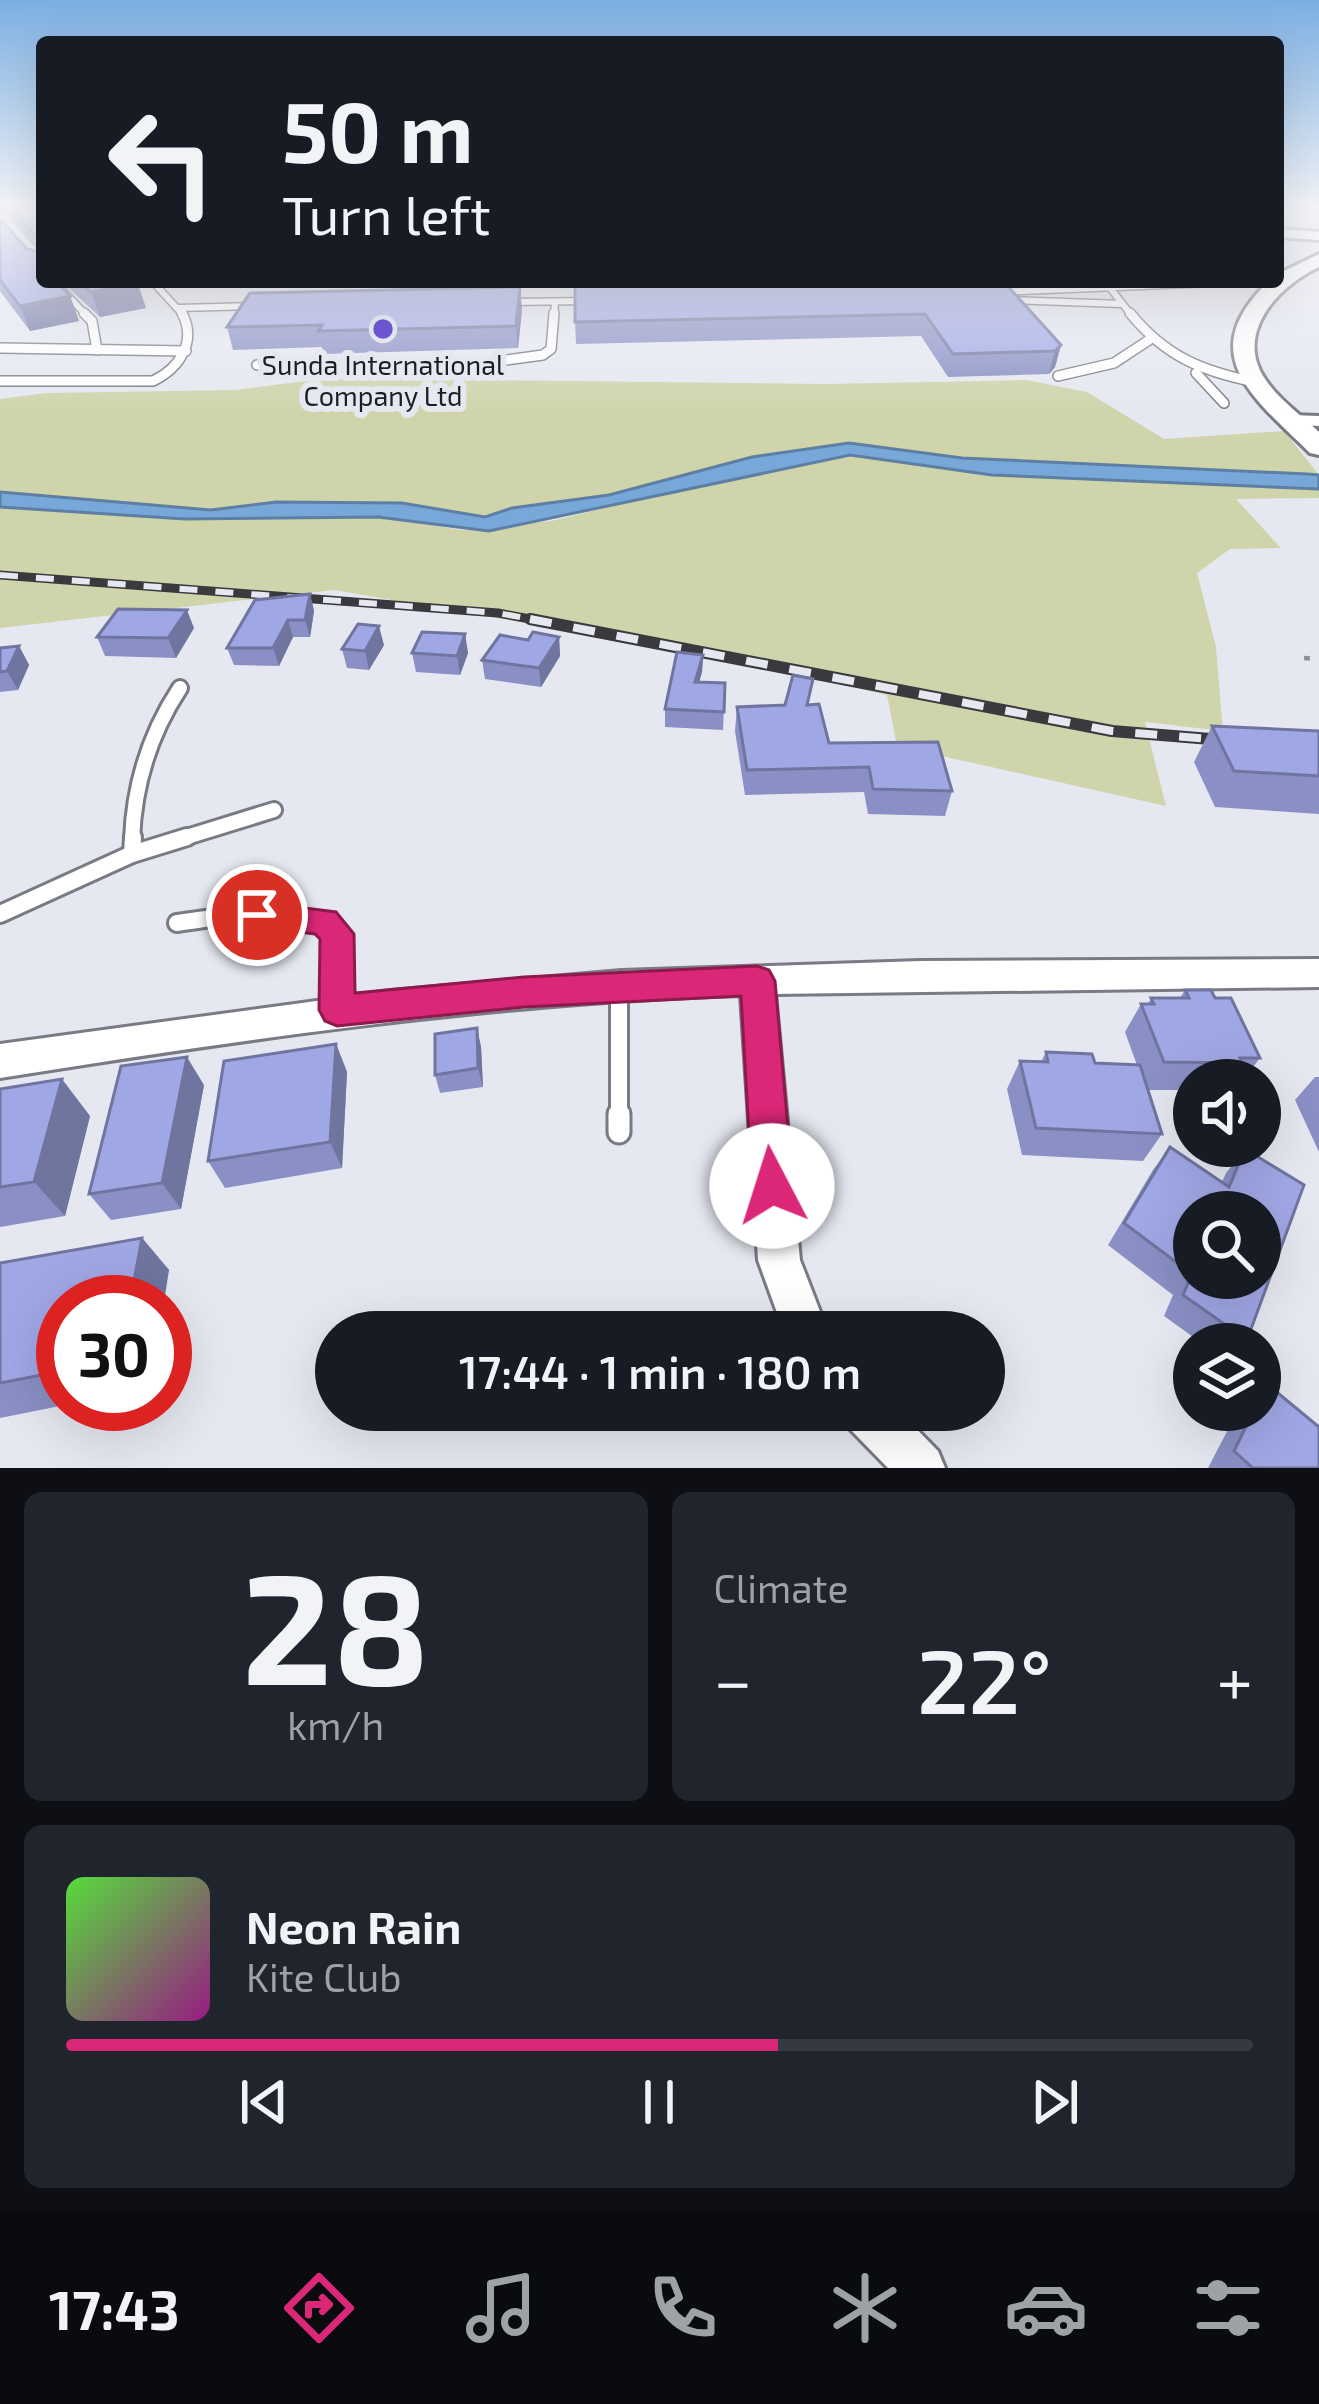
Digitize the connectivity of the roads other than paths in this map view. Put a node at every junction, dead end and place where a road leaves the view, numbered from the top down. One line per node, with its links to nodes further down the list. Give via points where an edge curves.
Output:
1 (61, 288): 17 (lane, via 92,321)
2 (159, 288): 13 (lane)
3 (1129, 288): 5 (lane)
4 (1273, 288): 23 (main road, via 1240,338 1242,365)
5 (1111, 289): 7 (lane); 11 (lane)
6 (983, 292): 7 (lane)
7 (1004, 292): 11 (lane, via 1023,304)
8 (601, 301): 10 (lane)
9 (484, 302): 10 (lane)
10 (555, 302): 19 (lane, via 551,349 543,356 470,365)
11 (1122, 304): 15 (lane)
12 (268, 305): 13 (lane)
13 (179, 308): 18 (lane, via 193,334)
14 (0, 333): 16 (lane)
15 (1149, 340): 20 (lane); 21 (lane, via 1114,363)
16 (5, 348): 17 (lane)
17 (97, 350): 18 (lane)
18 (186, 351): 22 (lane, via 148,382)
19 (257, 365)
20 (1192, 370): 23 (lane); 24 (lane)
21 (1058, 376)
22 (0, 381)
23 (1255, 382): 25 (main road)
24 (1224, 403)
25 (1291, 420): 26 (street); 27 (main road)
26 (1319, 421)
27 (1319, 447)
28 (180, 688): 30 (lane, via 149,735)
29 (274, 810): 30 (lane)
30 (132, 854): 31 (lane)
31 (0, 914)
32 (177, 923): 36 (lane, via 257,915 324,922 337,934)
33 (1319, 973): 34 (street)
34 (757, 981): 35 (street); 39 (street, via 778,1260)
35 (619, 988): 36 (street); 38 (lane)
36 (337, 1010): 37 (street)
37 (0, 1061)
38 (619, 1132)
39 (798, 1311)
40 (886, 1431): 41 (street)
41 (921, 1468)

